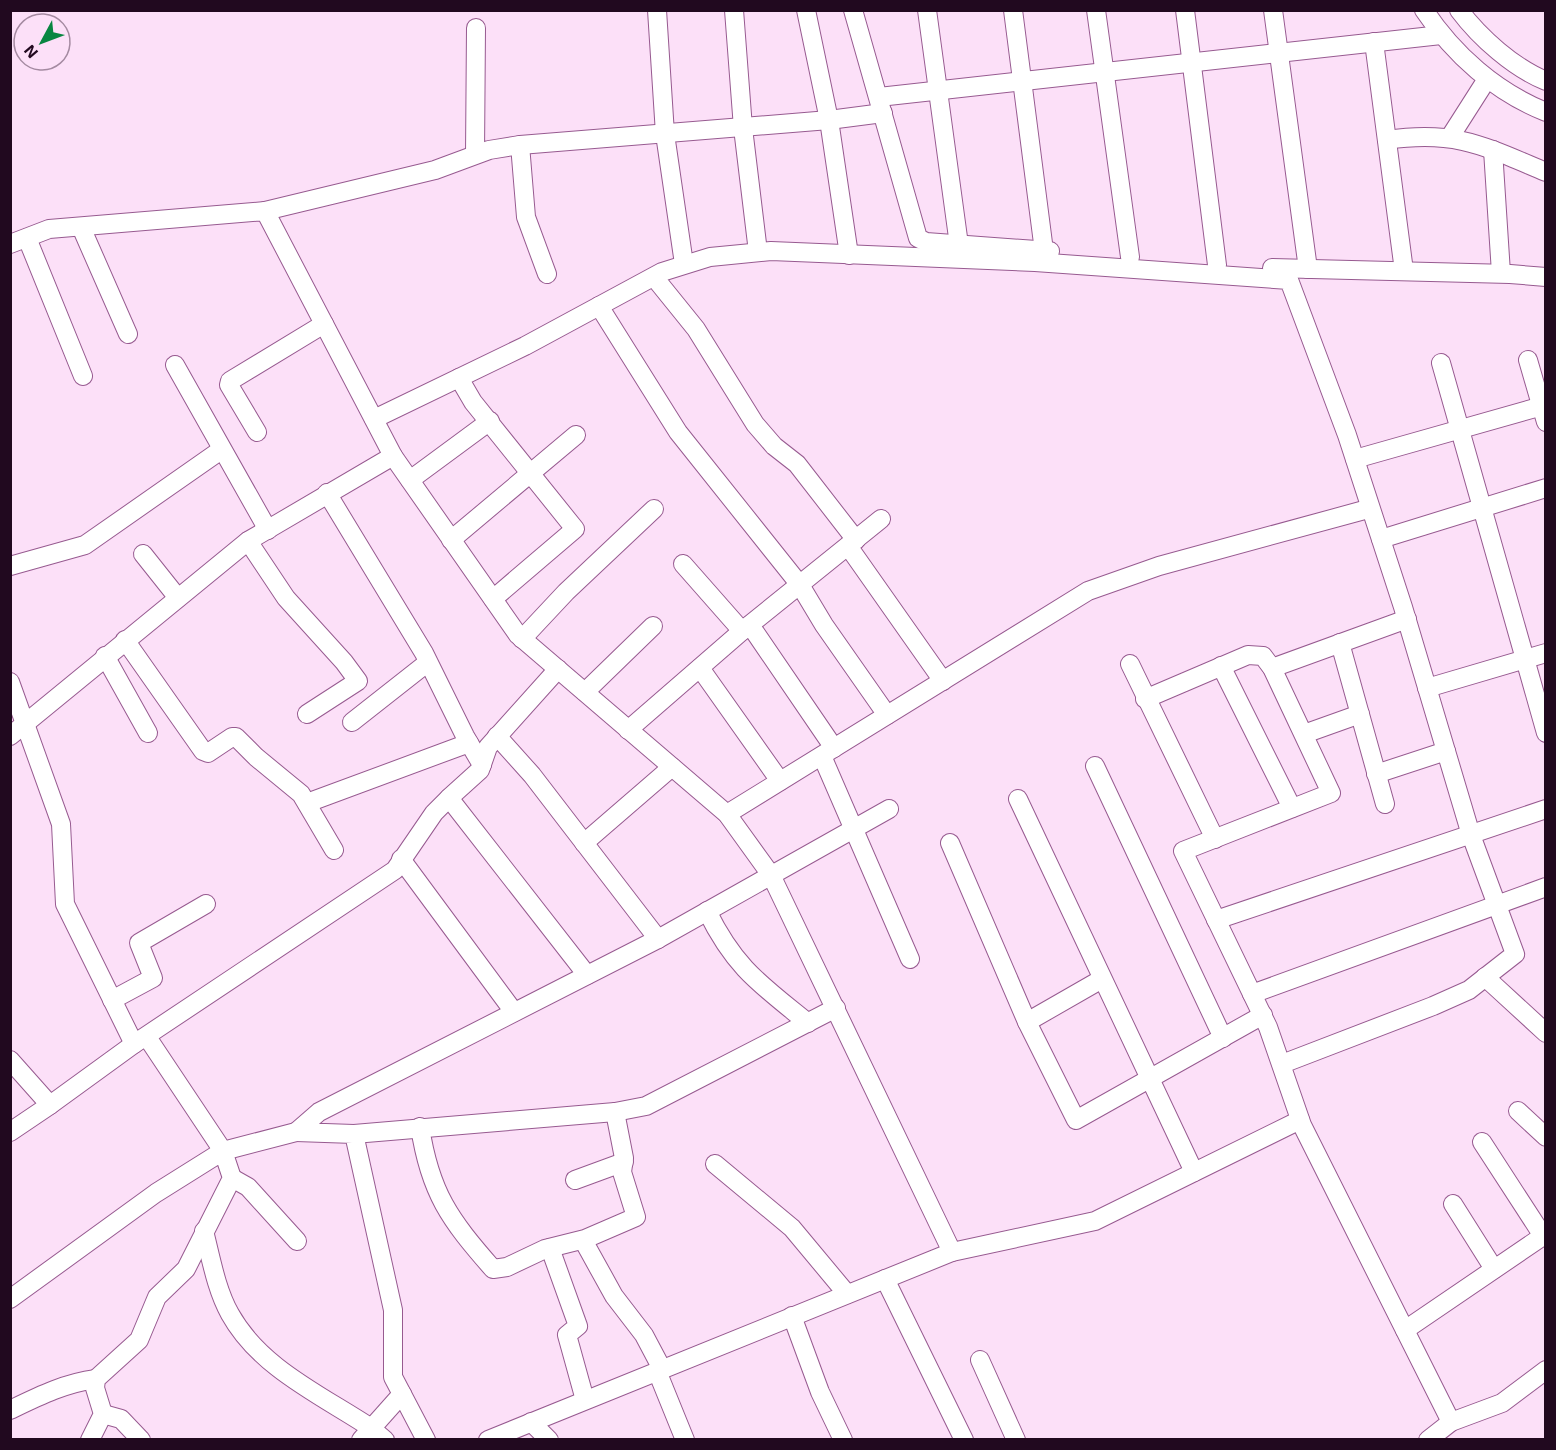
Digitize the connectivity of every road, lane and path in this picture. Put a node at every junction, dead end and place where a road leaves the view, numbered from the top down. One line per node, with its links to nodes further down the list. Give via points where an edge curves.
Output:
1 (657, 10): 26 (street)
2 (734, 10): 25 (street)
3 (806, 10): 24 (street)
4 (853, 10): 22 (street)
5 (927, 10): 21 (street)
6 (1013, 10): 19 (street)
7 (1096, 10): 17 (street)
8 (1185, 10): 16 (street)
9 (1273, 10): 15 (street)
10 (1425, 10): 13 (street)
11 (1459, 10): 20 (street, via 1471,26 1513,61)
12 (476, 28): 31 (street)
13 (1441, 35): 14 (street); 18 (street)
14 (1374, 42): 15 (street); 28 (street)
15 (1279, 52): 16 (street); 43 (street)
16 (1192, 62): 17 (street); 42 (street)
17 (1104, 72): 19 (street); 40 (street)
18 (1487, 79): 23 (street); 27 (street)
19 (1022, 81): 21 (street); 37 (street)
20 (1545, 81)
21 (936, 91): 22 (street); 36 (street)
22 (881, 105): 24 (street); 36 (street, via 918,238 926,243)
23 (1545, 112)
24 (829, 120): 25 (street); 39 (street)
25 (743, 128): 26 (street); 38 (street)
26 (665, 134): 29 (street); 41 (street)
27 (1450, 136): 28 (street); 30 (street)
28 (1387, 140): 44 (street)
29 (520, 145): 31 (street); 46 (street, via 526,217)
30 (1493, 150): 32 (street); 45 (street)
31 (475, 154): 33 (street, via 435,170)
32 (1545, 172)
33 (265, 211): 34 (street); 50 (street)
34 (81, 227): 35 (street, via 49,230); 51 (street)
35 (19, 241): 55 (street)
36 (959, 245): 37 (street)
37 (1044, 250): 40 (street)
38 (758, 252): 39 (street); 41 (street)
39 (849, 255): 65 (street, via 1035,262 1289,280)
40 (1130, 258): 42 (street)
41 (684, 264): 47 (street)
42 (1217, 265): 43 (street)
43 (1308, 269): 44 (street)
44 (1404, 271): 45 (street)
45 (1501, 273): 48 (street)
46 (546, 274)
47 (654, 277): 49 (street); 78 (street, via 696,329 755,424 797,464)
48 (1545, 277)
49 (599, 306): 56 (street); 82 (street, via 678,432)
50 (324, 324): 58 (street); 61 (street, via 230,381)
51 (128, 334)
52 (1528, 360): 57 (street)
53 (1441, 363): 60 (street)
54 (175, 365): 63 (street)
55 (83, 376)
56 (459, 378): 58 (street); 59 (street)
57 (1544, 411): 60 (street)
58 (374, 419): 64 (street)
59 (490, 422): 66 (street); 67 (street)
60 (1459, 429): 65 (street); 71 (street)
61 (257, 432)
62 (576, 435): 66 (street)
63 (221, 450): 74 (street); 81 (street, via 85,545)
64 (393, 456): 67 (street); 69 (street)
65 (1355, 459): 75 (street)
66 (531, 473): 76 (street); 84 (street, via 574,529)
67 (410, 480): 76 (street)
68 (1545, 488): 71 (street)
69 (327, 493): 74 (street); 94 (street)
70 (1368, 508): 100 (street, via 1159,566 1088,591)
71 (1481, 508): 75 (street); 93 (street)
72 (654, 509): 88 (street)
73 (881, 519): 78 (street)
74 (268, 530): 77 (street)
75 (1381, 539): 85 (street)
76 (452, 540): 84 (street)
77 (248, 541): 83 (street); 105 (street, via 286,598 357,681)
78 (852, 543): 82 (street); 100 (street)
79 (143, 554): 83 (street)
80 (683, 564): 87 (street)
81 (10, 566)
82 (800, 585): 87 (street); 107 (street)
83 (178, 598): 89 (street)
84 (493, 599): 88 (street)
85 (1407, 619): 90 (street); 102 (street)
86 (653, 626): 103 (street)
87 (746, 628): 97 (street); 118 (street)
88 (522, 639): 99 (street)
89 (125, 640): 92 (street); 126 (street, via 203,751 208,753 237,737 295,787)
90 (1340, 644): 98 (street); 106 (street)
91 (1545, 653): 93 (street)
92 (105, 656): 108 (street); 111 (street)
93 (1524, 659): 102 (street); 112 (street)
94 (427, 663): 109 (street); 116 (street)
95 (1130, 664): 104 (street)
96 (1221, 666): 98 (street, via 1248,655 1263,656); 104 (street); 128 (street)
97 (700, 668): 110 (street); 123 (street)
98 (1272, 668): 113 (street)
99 (558, 669): 103 (street); 115 (street)
100 (943, 681): 107 (street)
101 (10, 682): 108 (street)
102 (1428, 688): 117 (street)
103 (585, 692): 110 (street)
104 (1145, 699): 134 (street)
105 (307, 714)
106 (1360, 714): 113 (street); 122 (street)
107 (887, 715): 118 (street)
108 (24, 722): 114 (street); 151 (street, via 61,824 65,904)
109 (352, 722)
110 (628, 730): 121 (street)
111 (148, 733)
112 (1545, 733)
113 (1304, 734): 128 (street, via 1331,793)
114 (10, 736)
115 (496, 736): 119 (street); 135 (street, via 532,775)
116 (469, 743): 119 (street); 126 (street)
117 (1446, 751): 122 (street); 133 (street)
118 (828, 752): 123 (street); 132 (street)
119 (482, 765): 124 (street)
120 (1095, 766): 158 (street)
121 (672, 767): 131 (street); 135 (street)
122 (1377, 774): 127 (street)
123 (780, 781): 131 (street)
124 (449, 798): 138 (street); 147 (street)
125 (1018, 799): 149 (street)
126 (307, 803): 137 (street)
127 (1385, 804)
128 (1292, 808): 134 (street)
129 (889, 809): 132 (street)
130 (1545, 809): 133 (street)
131 (727, 814): 139 (street)
132 (853, 829): 139 (street); 146 (street)
133 (1471, 835): 142 (street); 144 (street)
134 (1215, 839): 144 (street, via 1183,851)
135 (584, 843): 145 (street)
136 (950, 843): 155 (street)
137 (334, 850)
138 (401, 860): 153 (street); 159 (street, via 395,870)
139 (771, 876): 143 (street); 152 (street)
140 (1545, 887): 142 (street)
141 (206, 904): 151 (street, via 139,943 153,978)
142 (1496, 905): 148 (street, via 1515,954); 150 (street)
143 (708, 911): 145 (street); 156 (street, via 742,967)
144 (1216, 920): 150 (street)
145 (658, 939): 147 (street)
146 (910, 959)
147 (587, 975): 153 (street)
148 (1485, 977): 157 (street); 161 (street, via 1469,990 1433,1006)
149 (1102, 979): 155 (street); 162 (street)
150 (1252, 994): 154 (street)
151 (112, 1000): 159 (street)
152 (836, 1008): 156 (street); 185 (street)
153 (514, 1012): 169 (street, via 319,1112)
154 (1263, 1015): 158 (street); 161 (street)
155 (1027, 1022): 162 (street, via 1076,1120)
156 (808, 1023): 165 (street, via 646,1106)
157 (1545, 1033)
158 (1222, 1038): 162 (street)
159 (140, 1040): 163 (street); 173 (street)
160 (10, 1060): 163 (street)
161 (1282, 1064): 166 (street)
162 (1150, 1080): 176 (street)
163 (50, 1105): 168 (street)
164 (1518, 1111): 171 (street)
165 (615, 1112): 167 (street); 174 (street)
166 (1300, 1120): 176 (street); 191 (street)
167 (420, 1127): 170 (street); 184 (street, via 424,1154 439,1198 464,1236 493,1269)
168 (10, 1132)
169 (296, 1132): 170 (street); 173 (street)
170 (354, 1134): 196 (street, via 393,1310 393,1377)
171 (1545, 1137)
172 (1482, 1142): 181 (street)
173 (223, 1151): 177 (street); 189 (street, via 156,1193)
174 (624, 1162): 178 (street); 182 (street, via 622,1172 636,1217)
175 (715, 1164): 188 (street, via 792,1228)
176 (1194, 1172): 185 (street, via 1095,1221)
177 (232, 1178): 180 (street); 183 (street, via 248,1186)
178 (575, 1180)
179 (1453, 1204): 186 (street)
180 (204, 1231): 195 (street, via 182,1276 157,1298 139,1340); 202 (street, via 229,1313 247,1340 276,1367)
181 (1544, 1235): 186 (street)
182 (583, 1240): 184 (street); 193 (street, via 614,1296 644,1335)
183 (297, 1241)
184 (550, 1248): 197 (street, via 578,1326 567,1335)
185 (952, 1252): 187 (street)
186 (1494, 1269): 191 (street)
187 (885, 1279): 188 (street); 210 (street)
188 (847, 1294): 190 (street)
189 (10, 1299)
190 (792, 1316): 193 (street); 209 (street, via 820,1392)
191 (1405, 1330): 201 (street)
192 (980, 1360): 211 (street)
193 (660, 1370): 197 (street); 208 (street)
194 (1545, 1370): 201 (street, via 1502,1402)
195 (96, 1378): 198 (street, via 46,1392); 199 (street)
196 (402, 1394): 202 (street); 205 (street)
197 (585, 1400): 200 (street)
198 (10, 1410)
199 (103, 1414): 203 (street); 204 (street, via 121,1419)
200 (531, 1422): 206 (street); 207 (street)
201 (1451, 1422): 212 (street)
202 (372, 1436)
203 (90, 1440)
204 (141, 1440)
205 (426, 1440)
206 (488, 1440)
207 (549, 1440)
208 (685, 1440)
209 (843, 1440)
210 (964, 1440)
211 (1016, 1440)
212 (1428, 1440)

